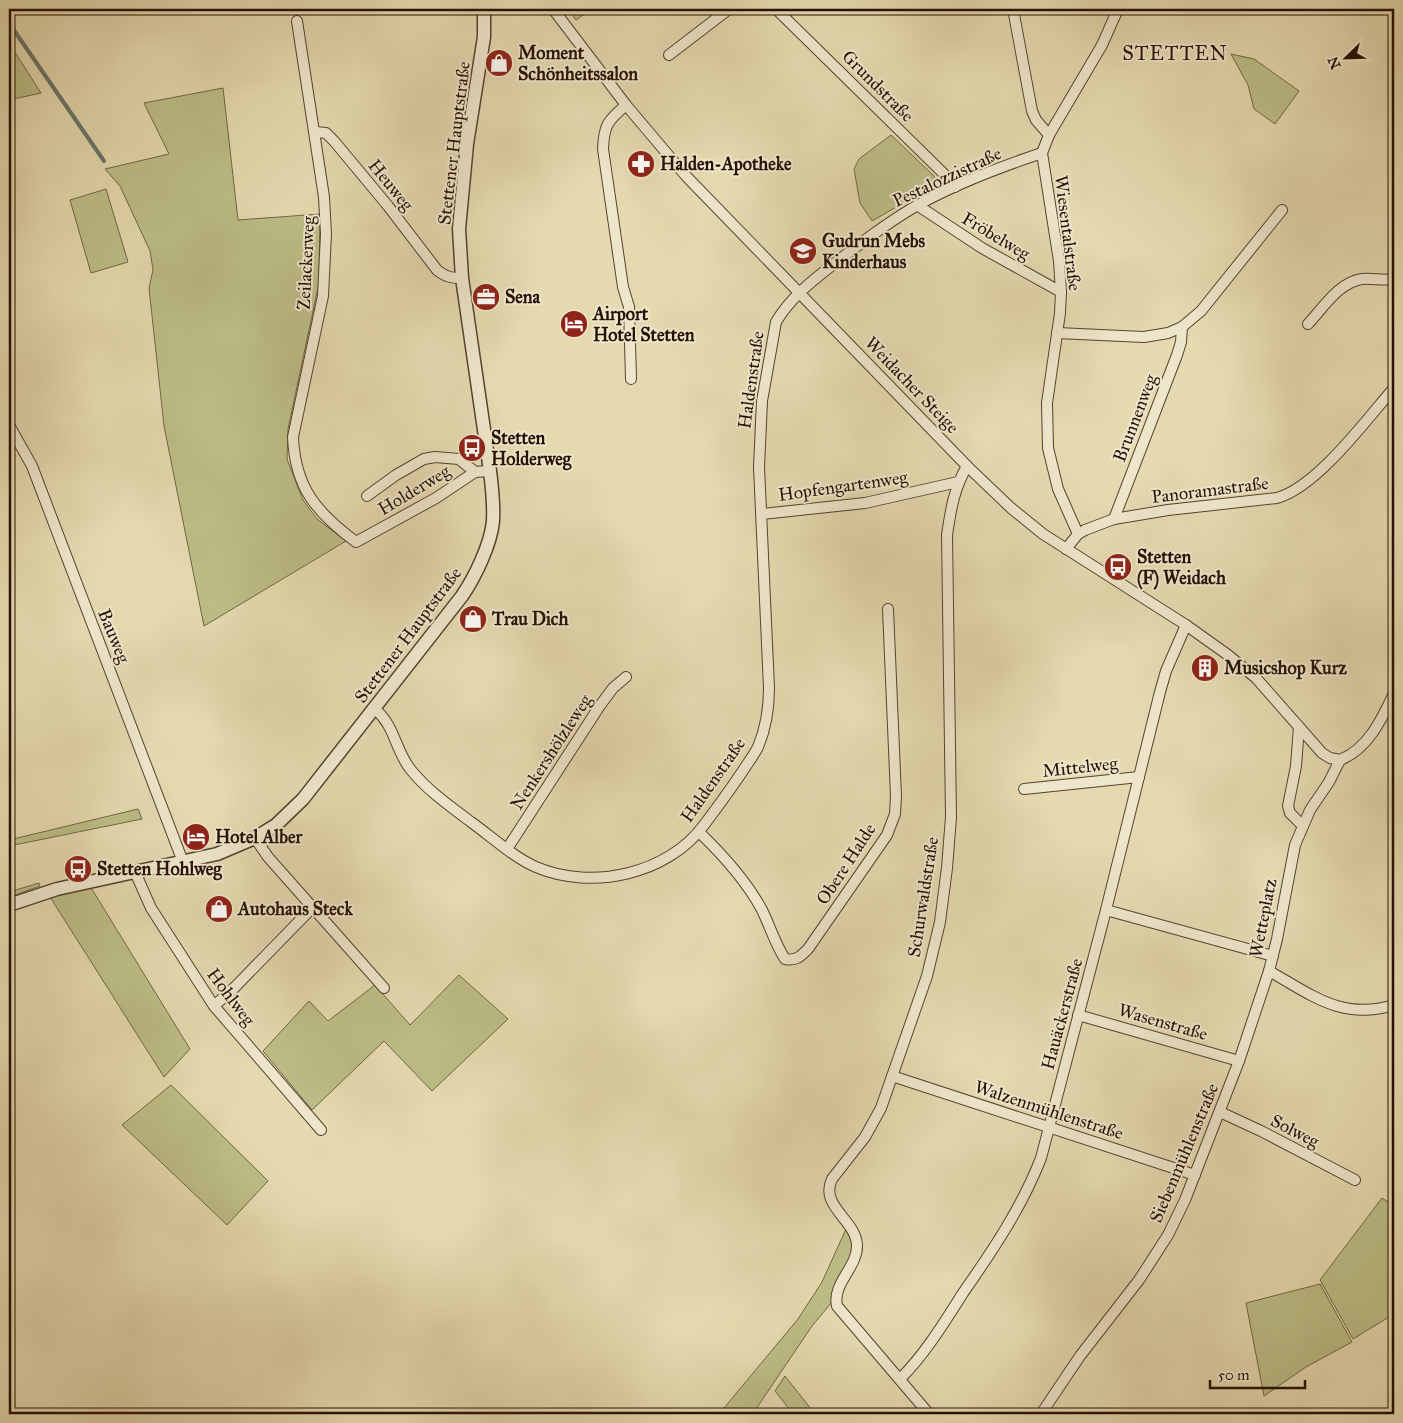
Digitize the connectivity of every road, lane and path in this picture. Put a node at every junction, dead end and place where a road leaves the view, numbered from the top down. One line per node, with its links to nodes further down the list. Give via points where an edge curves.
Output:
1 (484, 9): 16 (street, Stettener Hauptstraße, via 482,60 459,229)
2 (553, 9): 9 (street, Weidacher Steige)
3 (729, 9): 8 (street)
4 (776, 9): 13 (street, Grundstraße)
5 (1013, 9): 11 (street, via 1032,111)
6 (1118, 9): 11 (street, Wiesentalstraße, via 1102,45)
7 (297, 21): 10 (street, Zeilackerweg)
8 (669, 54)
9 (626, 105): 19 (street, Weidacher Steige, via 686,176); 23 (street, via 608,122 603,132 603,148 623,287 629,307)
10 (315, 132): 16 (street, Heuweg, via 326,133 334,141 437,270 452,278); 34 (street, Zeilackerweg, via 324,197 325,272 318,325 296,418 293,454 303,485 313,502 325,517)
11 (1049, 135): 12 (street, Wiesentalstraße)
12 (1042, 153): 13 (street, Pestalozzistraße); 18 (street, Wiesentalstraße)
13 (955, 187): 14 (street, Pestalozzistraße)
14 (917, 206): 18 (street, Fröbelweg, via 982,248); 19 (street, Pestalozzistraße, via 851,250)
15 (1282, 210): 21 (street, via 1201,310)
16 (462, 278): 27 (street, Stettener Hauptstraße)
17 (1394, 279): 20 (street, via 1355,280 1346,284)
18 (1061, 292): 22 (street, Wiesentalstraße)
19 (799, 293): 26 (street, Weidacher Steige); 31 (street, Haldenstraße, via 776,322 762,401 759,467)
20 (1308, 324)
21 (1182, 327): 22 (street, via 1168,334 1144,338); 32 (street, Brunnenweg, via 1177,355)
22 (1057, 333): 33 (street, Wiesentalstraße, via 1047,403 1048,448 1058,489)
23 (631, 379)
24 (1394, 388): 32 (street, Panoramastraße, via 1340,450 1309,481 1288,495)
25 (9, 425): 49 (street, Bauweg, via 32,466)
26 (967, 466): 29 (street, Schurwaldstraße); 35 (street, Weidacher Steige, via 1011,508)
27 (490, 471): 28 (street, Holderweg); 40 (street, Stettener Hauptstraße, via 493,522 477,572)
28 (475, 472): 30 (street, via 459,459 424,459); 34 (street, Holderweg, via 436,498)
29 (958, 482): 31 (street, Hopfengartenweg, via 865,503); 62 (street, Schurwaldstraße, via 947,535 951,793 947,868 940,922 927,976)
30 (366, 496)
31 (762, 514): 46 (street, Haldenstraße, via 769,706 758,747)
32 (1114, 519): 33 (street, Panoramastraße)
33 (1078, 534): 35 (street)
34 (356, 542)
35 (1066, 549): 37 (street, Weidacher Steige)
36 (888, 609): 46 (street, Obere Halde, via 895,814 887,835 808,950 794,960 785,959 752,893)
37 (1186, 626): 41 (street, Weidacher Steige, via 1256,678); 43 (street, Hauäckerstraße, via 1166,671)
38 (626, 677): 48 (street, Nenkershölzleweg, via 604,701)
39 (1394, 693): 42 (street, via 1373,732 1348,757)
40 (375, 709): 47 (street, Stettener Hauptstraße, via 303,799); 48 (street, Haldenstraße, via 388,722 409,769 424,785)
41 (1299, 727): 42 (street, via 1322,753); 45 (street, via 1288,806 1290,813)
42 (1340, 760): 45 (street, Wetteplatz)
43 (1139, 777): 44 (street, Mittelweg); 53 (street, Hauäckerstraße)
44 (1024, 789)
45 (1302, 825): 54 (street, Wetteplatz, via 1290,865)
46 (699, 832): 48 (street, Haldenstraße, via 676,852 650,866 621,875 590,878 536,867)
47 (255, 838): 49 (street, Stettener Hauptstraße, via 217,854); 52 (street)
48 (507, 849)
49 (183, 862): 50 (street, Stettener Hauptstraße)
50 (135, 872): 51 (street, Stettener Hauptstraße, via 57,889); 57 (street, Hohlweg, via 151,908)
51 (9, 905)
52 (313, 907): 56 (street); 57 (street)
53 (1106, 910): 54 (street); 59 (street, Hauäckerstraße)
54 (1273, 956): 55 (street, Wetteplatz)
55 (1269, 971): 58 (street, via 1337,1008 1366,1012); 60 (street, Wetteplatz)
56 (384, 988)
57 (214, 1006): 65 (street, Hohlweg)
58 (1394, 1006)
59 (1078, 1015): 61 (street, Wasenstraße); 64 (street, Hauäckerstraße)
60 (1254, 1018): 61 (street, Siebenmühlenstraße)
61 (1239, 1061): 63 (street, Siebenmühlenstraße)
62 (892, 1076): 64 (street, Walzenmühlenstraße); 68 (street, Schurwaldstraße, via 874,1122 828,1186 831,1200 854,1234 857,1244 856,1254 842,1279 837,1306)
63 (1220, 1112): 66 (street, Siebenmühlenstraße); 67 (street, Solweg)
64 (1050, 1127): 66 (street, Walzenmühlenstraße); 68 (street, Hauäckerstraße, via 1034,1177 1007,1228 939,1331)
65 (321, 1130)
66 (1195, 1175): 70 (street, Siebenmühlenstraße, via 1168,1235)
67 (1355, 1180)
68 (900, 1379): 69 (street)
69 (929, 1414)
70 (1041, 1414)

